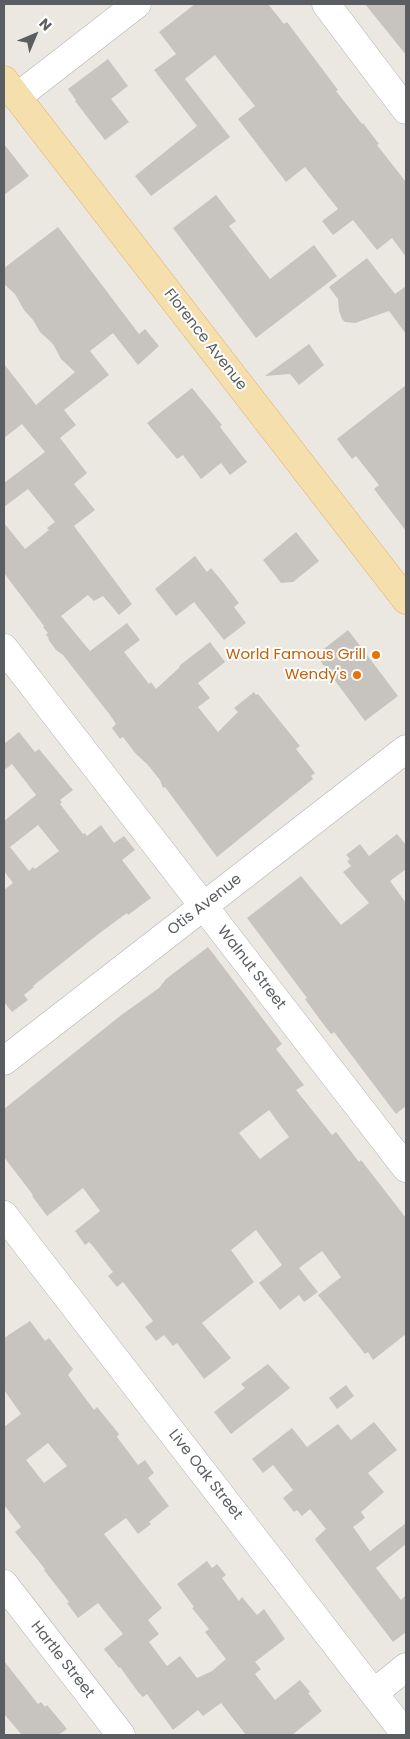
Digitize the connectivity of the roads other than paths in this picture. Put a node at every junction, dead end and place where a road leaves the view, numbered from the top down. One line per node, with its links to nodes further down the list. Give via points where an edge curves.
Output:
1 (137, 4): 3 (street)
2 (326, 4): 4 (street)
3 (10, 88): 5 (main road, Florence Avenue)
4 (406, 110)
5 (406, 600)
6 (4, 648): 8 (street, Walnut Street)
7 (406, 749): 8 (street, Otis Avenue)
8 (203, 906): 9 (street, Otis Avenue); 10 (street, Walnut Street)
9 (4, 1061)
10 (406, 1168)
11 (4, 1215): 14 (street, Live Oak Street)
12 (4, 1584): 15 (street, Hartle Street)
13 (406, 1667): 14 (street)
14 (374, 1693): 16 (street, Live Oak Street)
15 (121, 1735)
16 (406, 1735)

